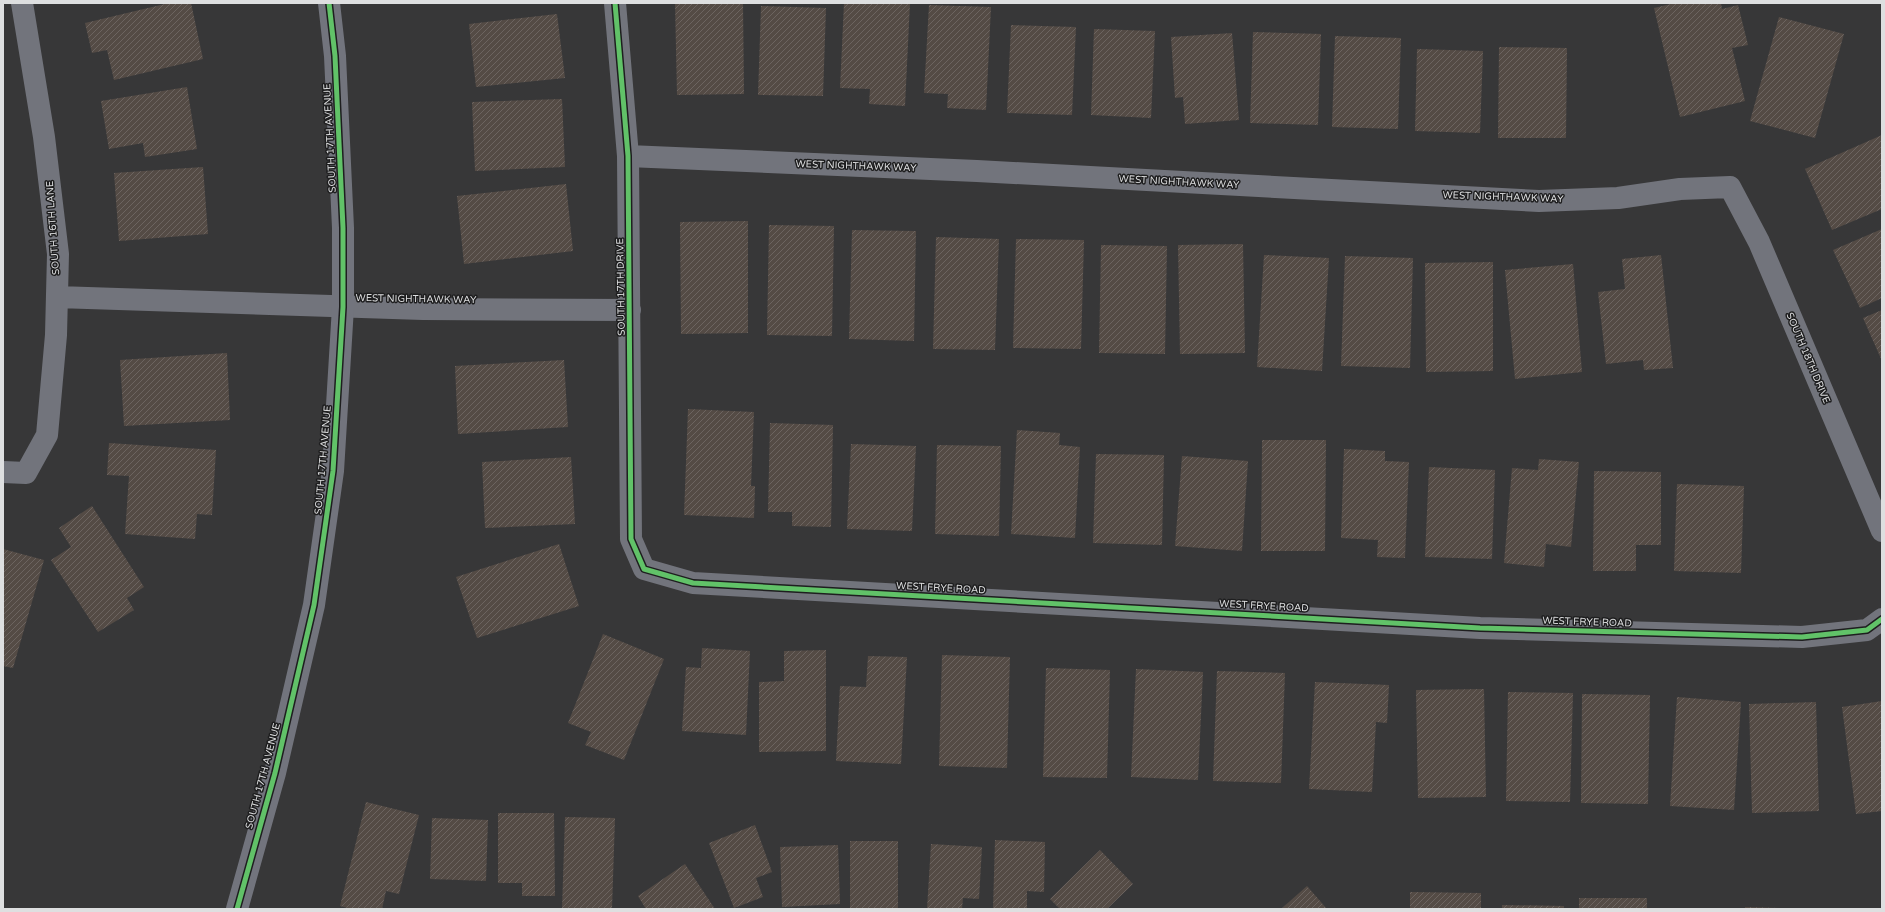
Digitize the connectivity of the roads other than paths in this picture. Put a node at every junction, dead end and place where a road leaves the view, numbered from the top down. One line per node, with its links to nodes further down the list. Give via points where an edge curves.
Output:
1 (22, 3): 6 (street, SOUTH 16TH LANE, via 51,187 58,254)
2 (329, 3): 7 (main road, SOUTH 17TH AVENUE, via 335,56 343,228)
3 (615, 3): 4 (street, SOUTH 17TH DRIVE)
4 (628, 156): 5 (street, WEST NIGHTHAWK WAY, via 977,171 1539,201 1618,198 1680,189); 8 (street, SOUTH 17TH DRIVE)
5 (1730, 187): 10 (street, SOUTH 18TH DRIVE, via 1760,242)
6 (57, 296): 7 (street, WEST NIGHTHAWK WAY); 9 (street, SOUTH 16TH LANE, via 47,435 26,473)
7 (343, 307): 8 (street, WEST NIGHTHAWK WAY); 13 (main road, SOUTH 17TH AVENUE, via 333,471 314,605 275,773)
8 (630, 310): 11 (street, SOUTH 17TH DRIVE, via 631,539)
9 (3, 472)
10 (1882, 531)
11 (644, 569): 12 (street, WEST FRYE ROAD, via 693,583 1480,628 1802,636 1867,630)
12 (1882, 619)
13 (237, 909)

